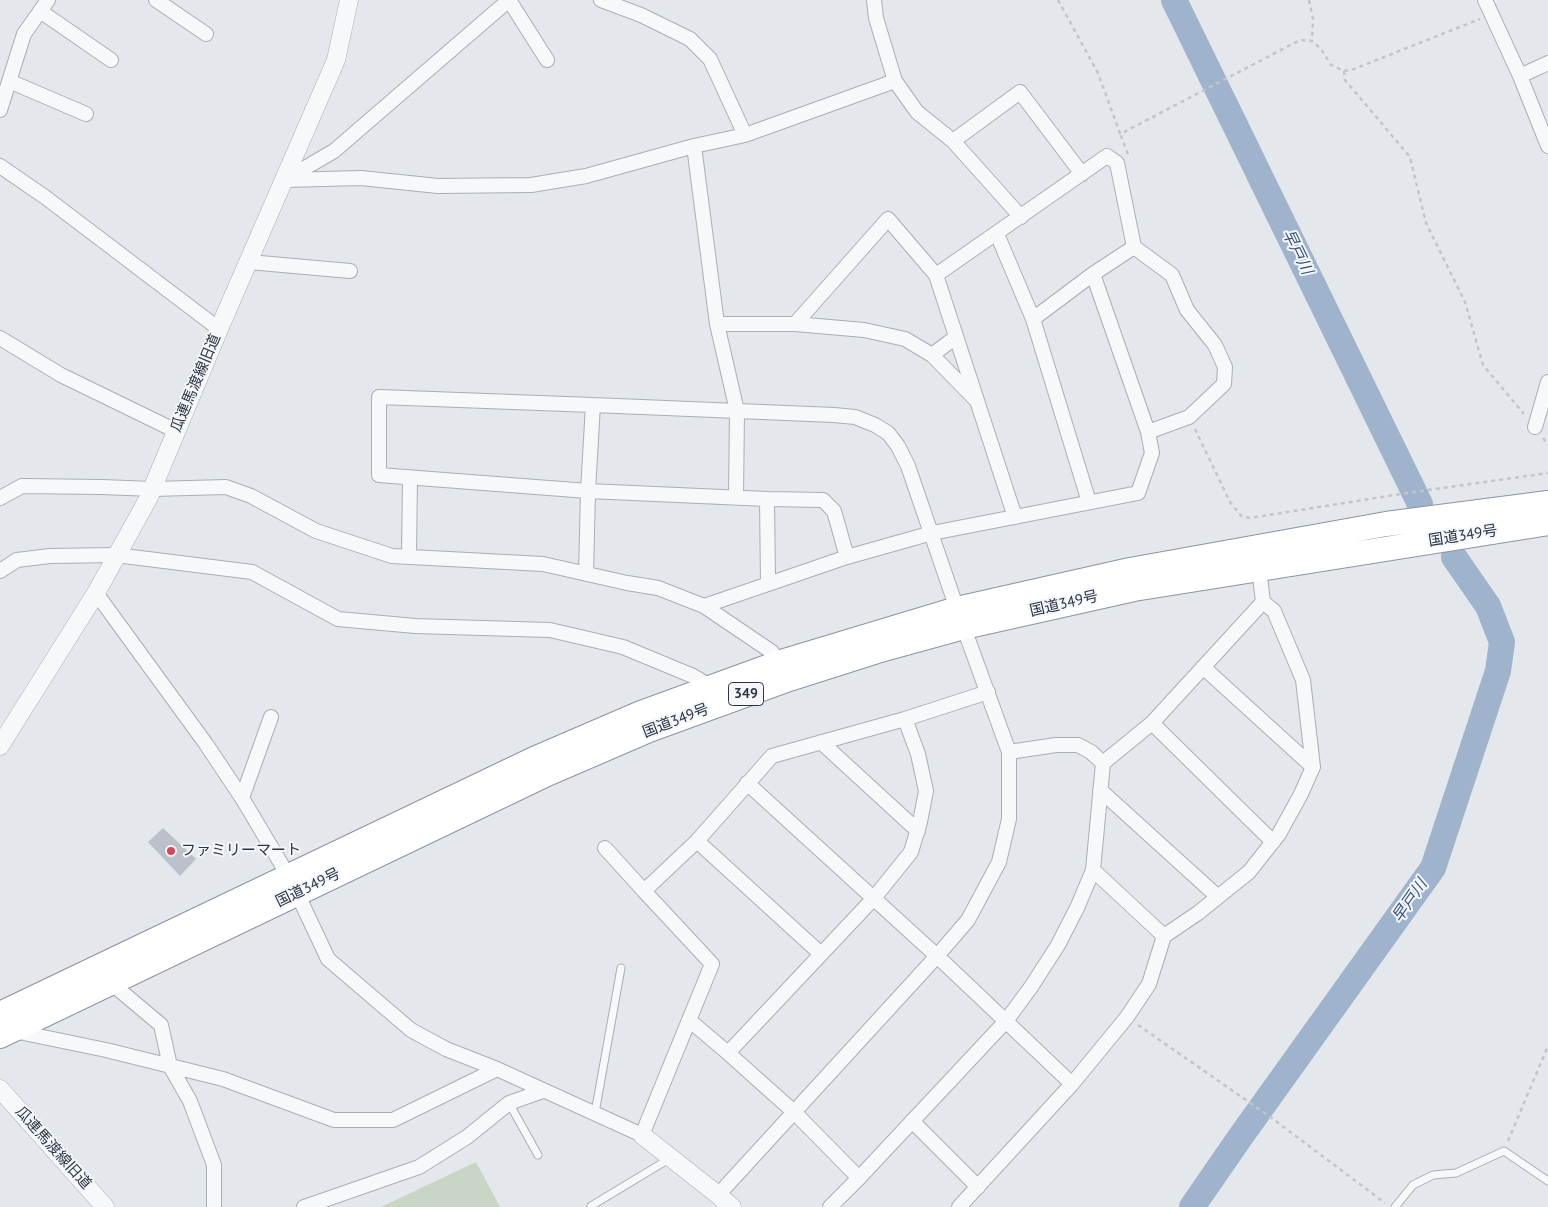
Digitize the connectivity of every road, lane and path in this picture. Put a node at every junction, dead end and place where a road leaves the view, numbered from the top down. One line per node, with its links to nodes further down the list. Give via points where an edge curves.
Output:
1 (156, 0): 11 (street)
2 (349, 0): 30 (street, 瓜連馬渡線旧道, via 336,60)
3 (509, 0): 14 (street); 30 (street, via 334,151)
4 (601, 0): 22 (street, via 690,39 710,59)
5 (874, 0): 19 (street, via 876,18)
6 (1058, 0): 23 (path, via 1098,73)
7 (1309, 0): 12 (path)
8 (1485, 0): 10 (street)
9 (44, 5): 13 (street); 18 (street, via 24,34)
10 (1492, 14): 16 (path); 17 (street)
11 (206, 34)
12 (1312, 41): 16 (path, via 1331,65); 23 (path, via 1300,40)
13 (111, 60)
14 (547, 60)
15 (1548, 63): 17 (street)
16 (1344, 71): 50 (path, via 1345,80 1410,157 1426,223 1465,302 1483,365)
17 (1520, 76): 26 (street)
18 (9, 81): 20 (street); 21 (street)
19 (895, 81): 22 (street); 24 (street, via 917,112)
20 (0, 110)
21 (86, 114)
22 (745, 135): 25 (street)
23 (1121, 136): 27 (path)
24 (953, 141): 29 (street, via 1020,92); 31 (street)
25 (694, 146): 30 (street, via 586,176 531,185 438,186 361,178); 39 (street)
26 (1548, 146)
27 (1130, 159)
28 (0, 166): 41 (street, via 45,196)
29 (1082, 174): 31 (street); 33 (street, via 1107,156 1117,163)
30 (285, 180): 34 (street, 瓜連馬渡線旧道)
31 (1021, 217): 32 (street)
32 (997, 234): 37 (street); 38 (street)
33 (1134, 247): 36 (street); 49 (street, via 1172,275 1187,310 1215,345 1225,367 1224,384)
34 (249, 262): 35 (street); 41 (street, 瓜連馬渡線旧道)
35 (350, 271)
36 (1092, 274): 38 (street); 52 (street)
37 (936, 275): 40 (street, via 888,219); 42 (street)
38 (1033, 319): 60 (street)
39 (718, 324): 40 (street); 48 (street)
40 (795, 324): 44 (street, via 864,330 905,339)
41 (219, 329): 51 (street, 瓜連馬渡線旧道)
42 (956, 337): 44 (street); 46 (street)
43 (0, 338): 51 (street, via 61,375)
44 (932, 355): 46 (street)
45 (1548, 382): 50 (street)
46 (977, 401): 62 (street)
47 (593, 405): 48 (street); 54 (street, via 379,397 379,475); 56 (street)
48 (737, 411): 58 (street); 64 (street, via 834,415 876,425 898,446)
49 (1189, 416): 52 (street); 53 (path, via 1230,502 1241,516 1250,518)
50 (1535, 427)
51 (176, 431): 55 (street, 瓜連馬渡線旧道)
52 (1148, 432): 60 (street, via 1152,453 1138,493)
53 (1548, 473)
54 (410, 477): 56 (street); 66 (street)
55 (152, 489): 57 (street, via 22,486); 65 (street, 瓜連馬渡線旧道); 66 (street, via 226,487 251,496 316,531 392,556)
56 (588, 491): 58 (street); 70 (street)
57 (0, 498)
58 (736, 498): 59 (street)
59 (767, 499): 67 (street, via 823,500 834,511); 71 (street)
60 (1089, 502): 62 (street)
61 (1548, 503): 75 (highway, 国道349号 / 349, via 1386,524 1130,570)
62 (1016, 517): 64 (street)
63 (1548, 524): 68 (highway, 国道349号 / 349)
64 (932, 533): 67 (street); 75 (street)
65 (116, 555): 69 (street, via 17,560); 72 (street, 瓜連馬渡線旧道); 78 (street, via 252,572 338,619 415,626 550,630 623,646)
66 (409, 557): 70 (street, via 543,564)
67 (847, 557): 71 (street)
68 (1259, 568): 73 (street); 75 (highway, 国道349号 / 349)
69 (0, 571)
70 (586, 574): 74 (street, via 658,588)
71 (768, 584): 74 (street)
72 (96, 593): 84 (street, 瓜連馬渡線旧道); 90 (street)
73 (1263, 602): 77 (street); 87 (street, via 1274,611 1303,680)
74 (704, 606): 76 (street, via 772,652)
75 (960, 618): 76 (highway, 国道349号 / 349); 79 (street); 96 (highway, 国道349号 / 349, via 877,651 650,730)
76 (778, 662): 78 (highway, 国道349号 / 349)
77 (1203, 667): 82 (street); 87 (street)
78 (712, 687): 96 (highway, 国道349号 / 349, via 534,758)
79 (988, 692): 81 (street); 85 (street)
80 (271, 717): 90 (street)
81 (905, 719): 83 (street); 91 (street, via 918,754 926,791)
82 (1152, 722): 86 (street); 93 (street)
83 (822, 742): 88 (street, via 772,756); 91 (street)
84 (0, 746)
85 (1009, 752): 86 (street, via 1078,745); 102 (street, via 1009,819 999,862 968,920)
86 (1103, 763): 89 (street)
87 (1313, 767): 93 (street)
88 (748, 783): 92 (street); 99 (street)
89 (1100, 790): 95 (street); 98 (street)
90 (242, 798): 96 (street)
91 (918, 831): 99 (street, via 911,852)
92 (697, 842): 97 (street); 101 (street)
93 (1273, 842): 98 (street, via 1249,872)
94 (605, 848): 97 (street)
95 (1093, 870): 100 (street); 107 (street, via 1058,945)
96 (293, 885): 104 (highway, 国道349号 / 349); 108 (highway, 国道349号 / 349); 112 (street, via 328,960 411,1030)
97 (644, 891): 106 (street, via 712,964)
98 (1218, 897): 100 (street)
99 (874, 898): 101 (street); 102 (street)
100 (1164, 936): 105 (street, via 1149,984)
101 (821, 954): 110 (street)
102 (937, 956): 107 (street); 117 (street)
103 (621, 968): 118 (lane)
104 (110, 983): 108 (highway, 国道349号 / 349); 111 (street, via 161,1025)
105 (1127, 1017): 113 (street); 135 (path, via 1269,1116)
106 (689, 1020): 110 (street); 120 (street)
107 (1006, 1021): 113 (street); 119 (street)
108 (3, 1027): 111 (street)
109 (1548, 1046): 121 (path)
110 (728, 1053): 117 (street)
111 (170, 1066): 112 (street, via 223,1079 334,1120 393,1120); 130 (street, via 190,1101 214,1165)
112 (497, 1069): 115 (street)
113 (1072, 1084): 126 (street)
114 (0, 1089): 129 (street, 瓜連馬渡線旧道)
115 (542, 1091): 116 (street); 118 (street)
116 (509, 1103): 122 (lane); 131 (street, via 468,1137 419,1167)
117 (794, 1112): 124 (street); 127 (street)
118 (595, 1113): 120 (street)
119 (912, 1121): 124 (street); 126 (street)
120 (642, 1135): 123 (street)
121 (1504, 1151): 125 (lane); 136 (lane, via 1456,1173 1433,1176 1414,1185)
122 (538, 1155)
123 (671, 1157): 127 (street); 128 (lane)
124 (859, 1178): 133 (street)
125 (1548, 1181)
126 (978, 1187): 134 (street)
127 (718, 1195): 132 (street)
128 (591, 1206)
129 (105, 1207)
130 (214, 1207)
131 (304, 1207)
132 (732, 1207)
133 (830, 1207)
134 (959, 1207)
135 (1390, 1207)
136 (1395, 1207)

